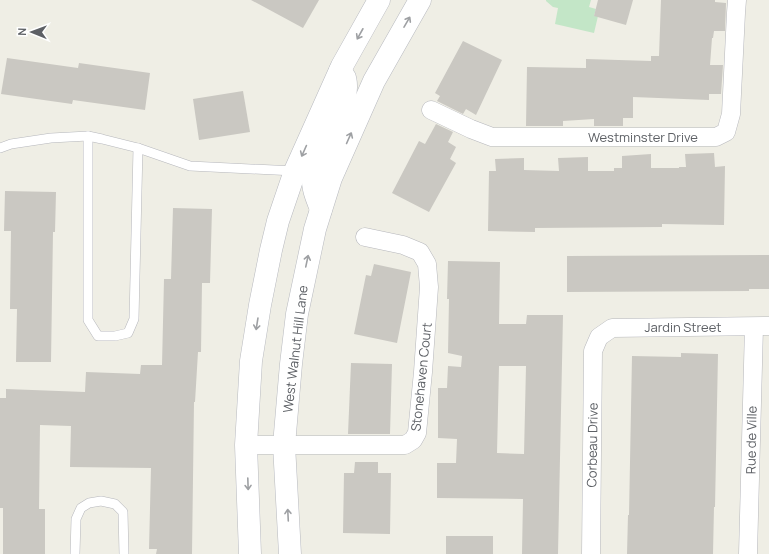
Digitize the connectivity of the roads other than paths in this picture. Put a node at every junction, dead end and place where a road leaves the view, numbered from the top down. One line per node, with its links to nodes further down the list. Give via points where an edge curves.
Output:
1 (379, 0): 4 (main road, one-way to 4)
2 (420, 0): 10 (main road, West Walnut Hill Lane, one-way to 2, via 331,178 374,81)
3 (737, 0): 5 (street, Westminster Drive, via 731,114 726,132 716,137 492,137)
4 (340, 71): 9 (main road, one-way to 9); 10 (main road, via 345,77 345,98 313,177 314,192)
5 (431, 110)
6 (88, 136): 7 (lane, via 51,138); 8 (lane); 8 (lane, via 88,320 98,336 128,333 134,318)
7 (0, 148)
8 (138, 148): 9 (lane, via 190,166)
9 (295, 171): 14 (main road, one-way to 14, via 278,221 260,305 251,360)
10 (321, 209): 15 (main road, West Walnut Hill Lane, one-way to 10, via 297,314 314,228)
11 (365, 237): 15 (street, Stonehaven Court, via 420,252 428,264 429,287 417,433 413,440 405,445)
12 (761, 326): 13 (street, Jardin Street, via 612,328); 21 (street, Rue de Ville)
13 (599, 337): 20 (street, Corbeau Drive, via 593,351)
14 (246, 445): 15 (street, Stonehaven Court); 18 (main road, one-way to 18)
15 (284, 445): 19 (main road, West Walnut Hill Lane, one-way to 15)
16 (75, 554): 17 (lane, via 76,519 81,508 89,503 102,501 115,504 123,512)
17 (124, 554)
18 (250, 554)
19 (290, 554)
20 (591, 554)
21 (748, 554)

